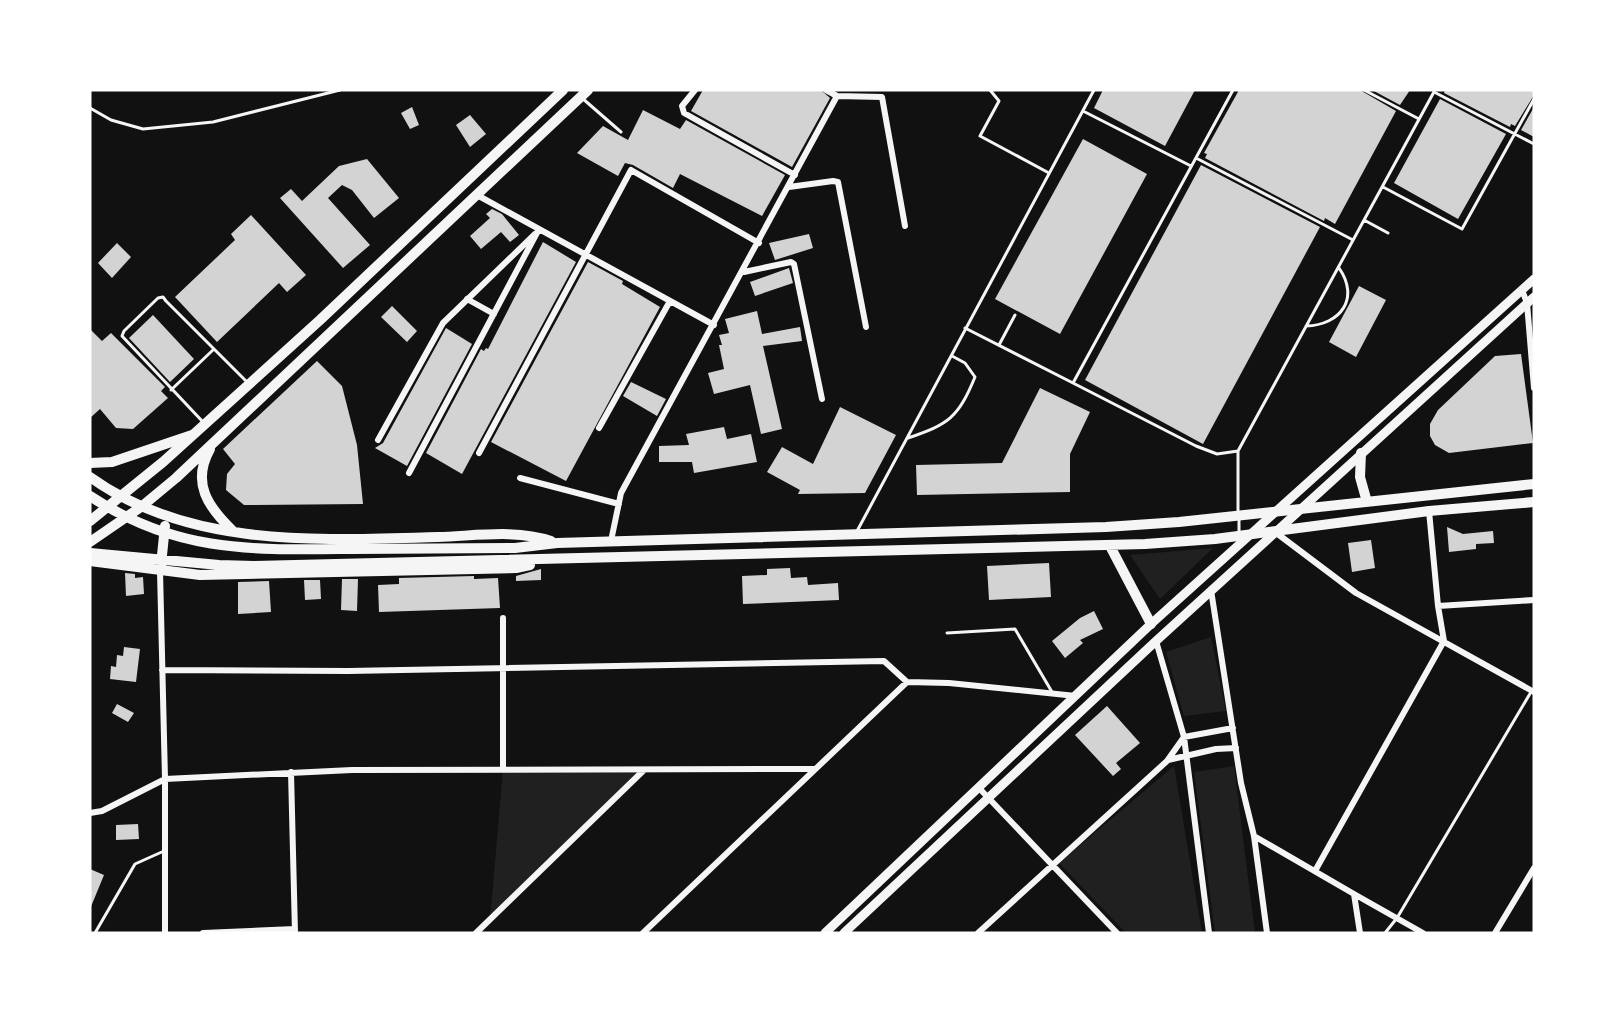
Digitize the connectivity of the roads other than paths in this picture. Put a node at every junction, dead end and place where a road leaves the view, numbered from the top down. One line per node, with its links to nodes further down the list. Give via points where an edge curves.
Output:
1 (339, 90): 13 (lane, via 213,122 143,129 111,120)
2 (564, 90): 10 (main road); 50 (main road)
3 (695, 90): 22 (street, via 682,106 684,113)
4 (826, 90): 11 (street)
5 (990, 90): 21 (lane, via 999,101 980,136)
6 (1094, 90): 14 (lane)
7 (1233, 90): 19 (lane)
8 (1364, 90): 15 (lane)
9 (1434, 91): 15 (lane); 17 (lane)
10 (582, 96): 16 (lane); 25 (main road)
11 (837, 96): 22 (street); 27 (street, via 882,97)
12 (1534, 99): 17 (lane)
13 (90, 108)
14 (1083, 110): 20 (lane); 21 (lane)
15 (1419, 119): 24 (lane)
16 (621, 132)
17 (1515, 134): 18 (lane); 24 (lane, via 1462,229)
18 (1534, 144)
19 (1196, 158): 20 (lane); 30 (lane)
20 (1191, 166): 49 (lane)
21 (1049, 173): 45 (lane)
22 (795, 175): 23 (street)
23 (789, 187): 31 (street); 44 (street, via 838,182)
24 (1382, 187): 26 (lane)
25 (476, 194): 28 (street); 53 (main road)
26 (1364, 220): 29 (lane); 30 (lane)
27 (905, 226)
28 (539, 229): 32 (street); 37 (street); 40 (street)
29 (1388, 233)
30 (1353, 240): 33 (lane)
31 (759, 243): 32 (street, via 631,170); 34 (street)
32 (585, 254): 39 (street); 62 (street)
33 (1338, 267): 43 (lane); 43 (lane, via 1347,280 1348,300 1338,315 1323,326)
34 (744, 272): 42 (street); 54 (street, via 794,264)
35 (1534, 279): 36 (main road)
36 (1522, 290): 38 (street); 77 (main road)
37 (467, 299): 40 (street); 59 (street, via 443,323)
38 (1531, 300): 51 (street); 63 (main road)
39 (670, 301): 42 (street); 56 (street)
40 (494, 314): 65 (street)
41 (1015, 315): 46 (lane)
42 (714, 325): 73 (street, via 621,493)
43 (1306, 326): 61 (lane)
44 (866, 327)
45 (965, 328): 46 (lane); 48 (lane)
46 (999, 345): 49 (lane)
47 (214, 349): 50 (lane); 52 (lane); 52 (lane, via 163,297 158,298 122,336)
48 (952, 356): 58 (lane); 58 (lane, via 975,377 965,399 952,418)
49 (1073, 383): 61 (lane, via 1196,446 1217,454)
50 (250, 384): 53 (main road); 55 (main road)
51 (1534, 388)
52 (171, 390): 55 (lane)
53 (264, 397): 60 (main road)
54 (822, 399)
55 (205, 425): 57 (main road)
56 (599, 428)
57 (195, 434): 64 (main road, via 112,462); 70 (main road)
58 (906, 439): 84 (lane)
59 (378, 440)
60 (213, 443): 74 (main road); 82 (main road, via 202,470 202,492)
61 (1238, 450): 79 (lane)
62 (479, 453)
63 (1361, 453): 71 (main road, via 1360,477); 75 (main road)
64 (90, 463)
65 (409, 473)
66 (90, 477): 70 (main road)
67 (520, 478): 73 (street)
68 (1534, 484): 71 (main road)
69 (90, 496): 89 (main road, via 160,531 231,548 515,548)
70 (122, 497): 74 (main road); 80 (main road)
71 (1367, 502): 75 (main road)
72 (1534, 502): 76 (main road)
73 (619, 504): 87 (street)
74 (141, 507): 78 (main road); 85 (main road)
75 (1299, 509): 77 (main road); 83 (main road)
76 (1429, 511): 83 (main road); 98 (street)
77 (1276, 512): 79 (main road); 86 (main road)
78 (166, 516): 81 (main road); 94 (main road)
79 (1239, 516): 84 (main road, via 1106,527); 86 (lane)
80 (90, 523): 85 (main road)
81 (205, 528): 82 (main road); 95 (main road)
82 (233, 531): 89 (main road, via 325,539 516,535)
83 (1275, 532): 86 (main road); 96 (main road); 103 (street, via 1356,593)
84 (855, 534): 87 (main road)
85 (101, 536): 88 (main road)
86 (1244, 536): 90 (main road); 100 (main road)
87 (611, 541): 89 (main road)
88 (90, 542)
89 (557, 543)
90 (1110, 546): 92 (main road); 100 (main road)
91 (90, 553): 92 (main road, via 237,566)
92 (556, 559): 95 (main road, via 516,568)
93 (90, 561): 94 (main road)
94 (160, 571): 95 (main road); 105 (street)
95 (200, 575)
96 (1211, 590): 102 (main road); 110 (street)
97 (1534, 600): 98 (street)
98 (1438, 606): 103 (street)
99 (503, 618): 104 (street)
100 (1151, 624): 109 (main road)
101 (947, 633): 108 (lane, via 1015,628)
102 (1156, 641): 111 (street); 121 (main road)
103 (1444, 641): 107 (street); 127 (street)
104 (504, 669): 105 (street); 106 (street, via 884,661); 115 (street)
105 (162, 670): 119 (street)
106 (907, 682): 108 (street); 117 (street)
107 (1533, 691): 129 (lane)
108 (1053, 693): 109 (street)
109 (1076, 696): 120 (main road)
110 (1233, 728): 111 (street); 112 (street)
111 (1184, 737): 113 (street); 114 (street)
112 (1236, 748): 113 (street); 123 (street)
113 (1187, 756): 114 (street); 140 (street)
114 (1167, 761): 125 (street)
115 (503, 770): 116 (street); 118 (street)
116 (645, 770): 117 (street); 134 (street)
117 (814, 770): 135 (street)
118 (291, 772): 119 (street); 130 (street)
119 (165, 778): 122 (street, via 102,812); 124 (street)
120 (979, 788): 121 (street); 136 (main road)
121 (989, 797): 125 (street); 137 (main road)
122 (90, 813)
123 (1254, 836): 127 (street); 141 (street)
124 (165, 851): 131 (lane, via 135,864); 132 (street)
125 (1052, 865): 138 (street); 139 (street)
126 (1534, 868): 145 (street)
127 (1315, 871): 128 (street)
128 (1354, 894): 129 (street); 142 (street)
129 (1397, 918): 143 (lane); 144 (street)
130 (295, 931): 133 (street)
131 (95, 933)
132 (165, 933)
133 (203, 933)
134 (476, 933)
135 (643, 933)
136 (825, 933)
137 (844, 933)
138 (978, 933)
139 (1117, 933)
140 (1209, 933)
141 (1267, 933)
142 (1360, 933)
143 (1385, 933)
144 (1423, 933)
145 (1496, 933)

